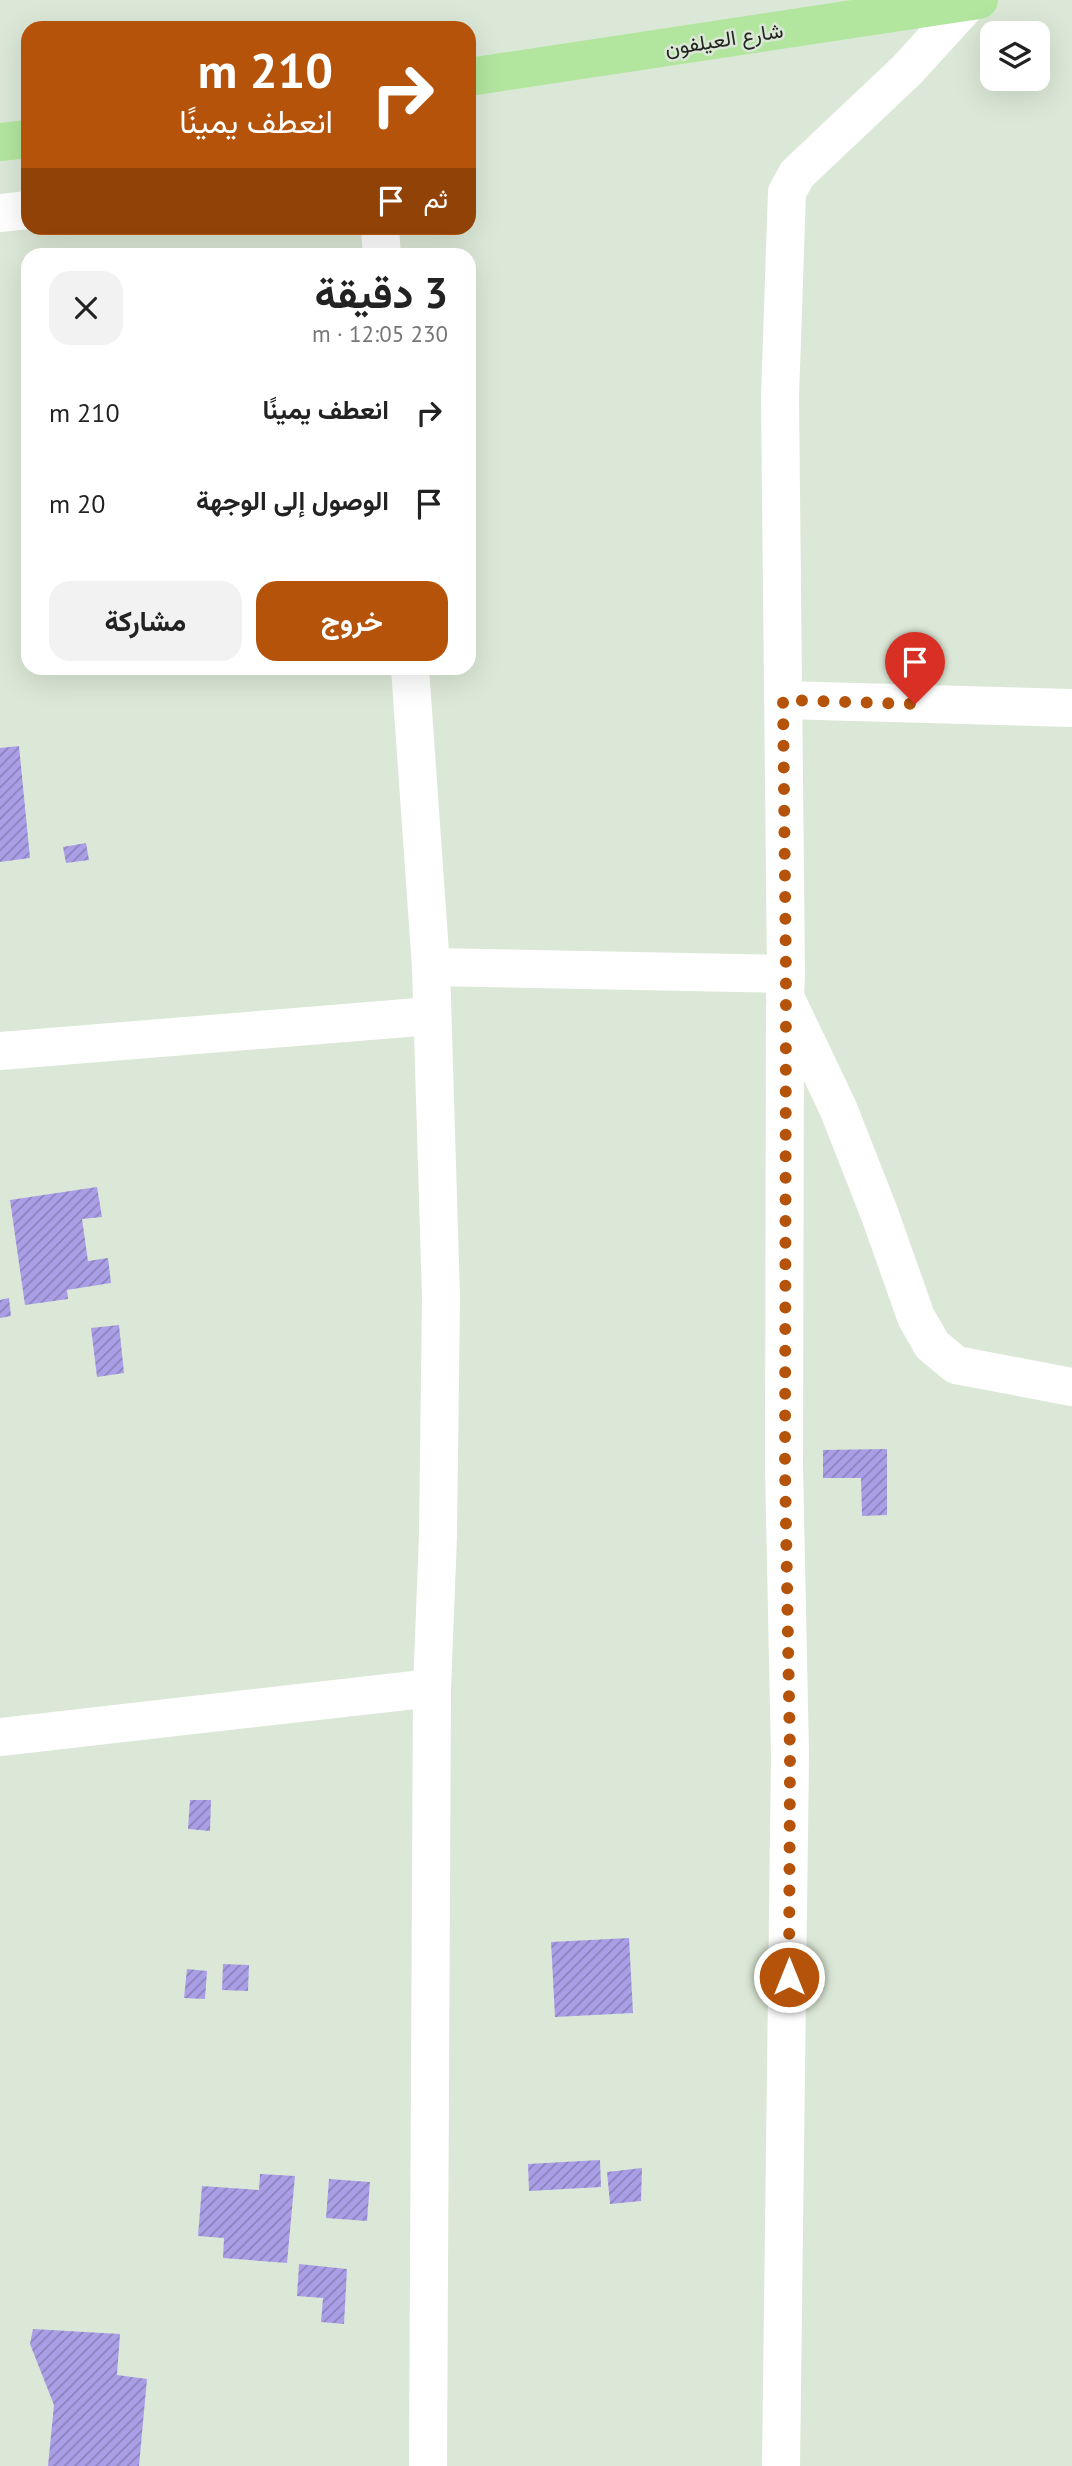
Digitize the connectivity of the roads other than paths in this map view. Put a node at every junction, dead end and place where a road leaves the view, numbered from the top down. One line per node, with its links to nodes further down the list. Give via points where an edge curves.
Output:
1 (974, 1): 2 (highway, شارع العيلفون); 8 (street, via 797,174 787,192 780,397)
2 (476, 76)
3 (21, 140): 4 (highway)
4 (0, 142)
5 (21, 211): 6 (street)
6 (0, 213)
7 (410, 675): 10 (street)
8 (783, 700): 9 (street); 11 (street)
9 (1072, 708)
10 (430, 967): 11 (street); 12 (street)
11 (785, 986): 14 (street, via 838,1108 916,1317 932,1345 956,1365); 18 (street, via 790,1769)
12 (431, 1016): 13 (street); 15 (street, via 441,1298)
13 (0, 1051)
14 (1072, 1387)
15 (432, 1688): 16 (street); 17 (street)
16 (0, 1737)
17 (428, 2466)
18 (781, 2466)

